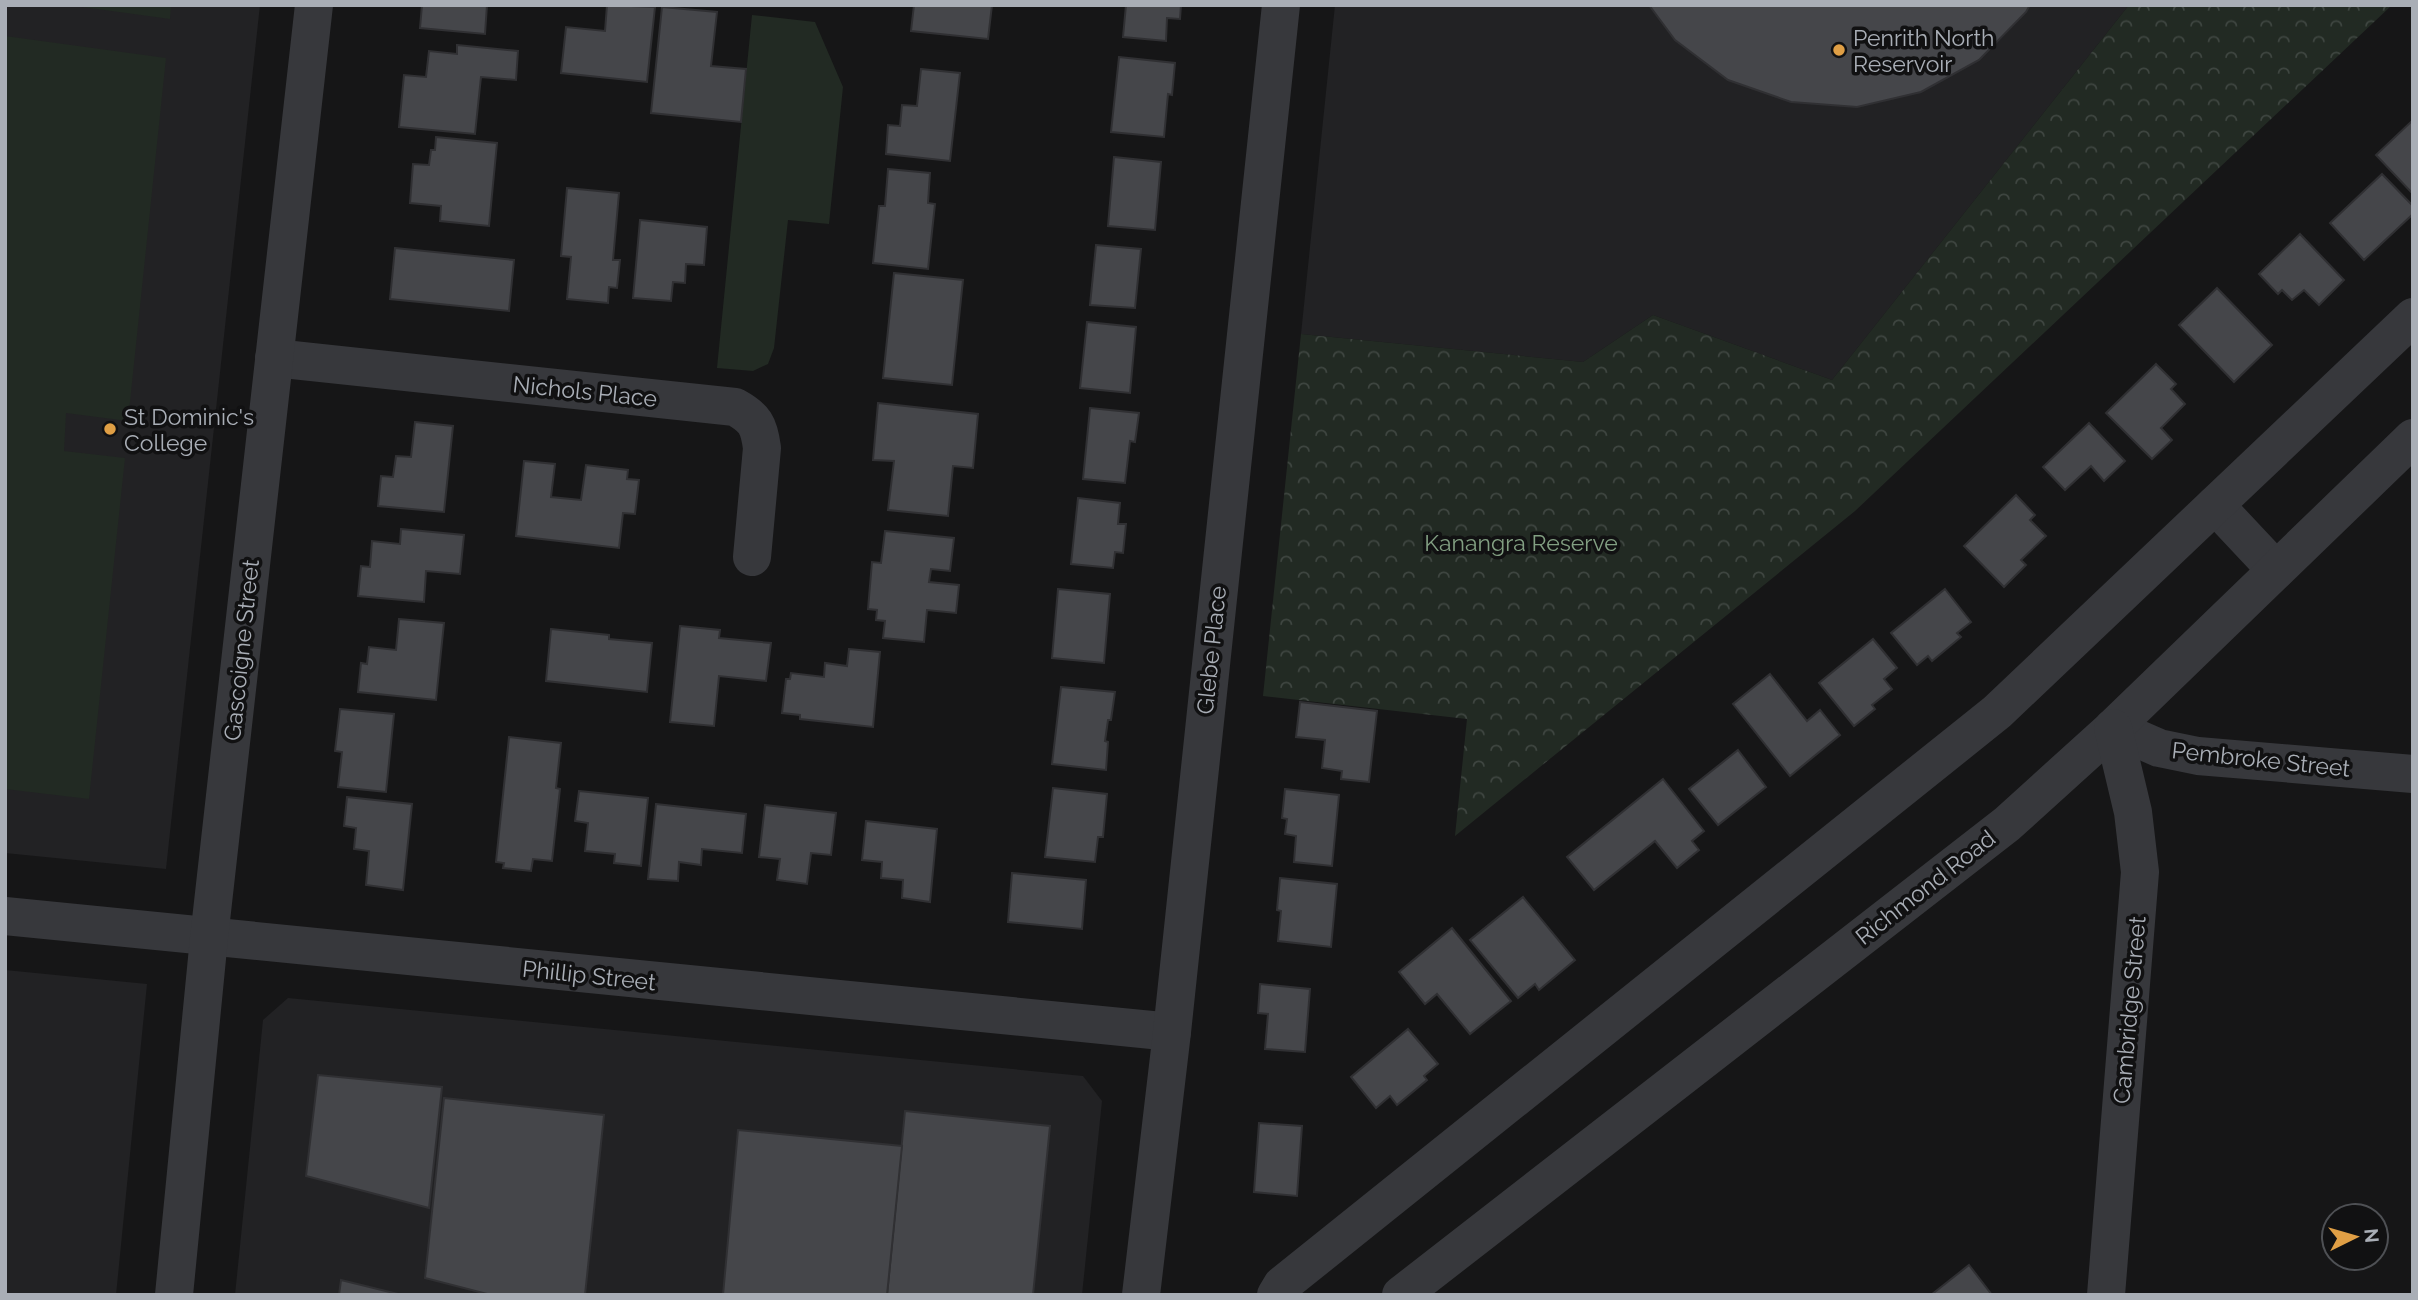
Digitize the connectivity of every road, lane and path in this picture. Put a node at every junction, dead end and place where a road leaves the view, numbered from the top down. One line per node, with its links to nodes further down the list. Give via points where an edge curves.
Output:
1 (314, 5): 4 (street, Gascoigne Street)
2 (1281, 5): 13 (street, Glebe Place)
3 (2413, 317): 6 (street)
4 (274, 358): 7 (street, Nichols Place, via 735,407 751,416 762,448); 12 (street, Gascoigne Street)
5 (2413, 438): 8 (street, Richmond Road)
6 (2215, 505): 8 (street); 16 (street, via 1997,712 1282,1285)
7 (752, 557)
8 (2276, 570): 9 (street, Richmond Road)
9 (2113, 728): 10 (street, Pembroke Street, via 2159,748 2198,756); 17 (street, Richmond Road, via 2007,824); 18 (street, Cambridge Street, via 2133,812 2140,872)
10 (2413, 774)
11 (5, 916): 12 (street, Phillip Street)
12 (209, 938): 13 (street, Phillip Street); 14 (street, Gascoigne Street)
13 (1172, 1032): 15 (street, Glebe Place)
14 (174, 1295)
15 (1141, 1295)
16 (1276, 1295)
17 (1401, 1295)
18 (2106, 1295)

